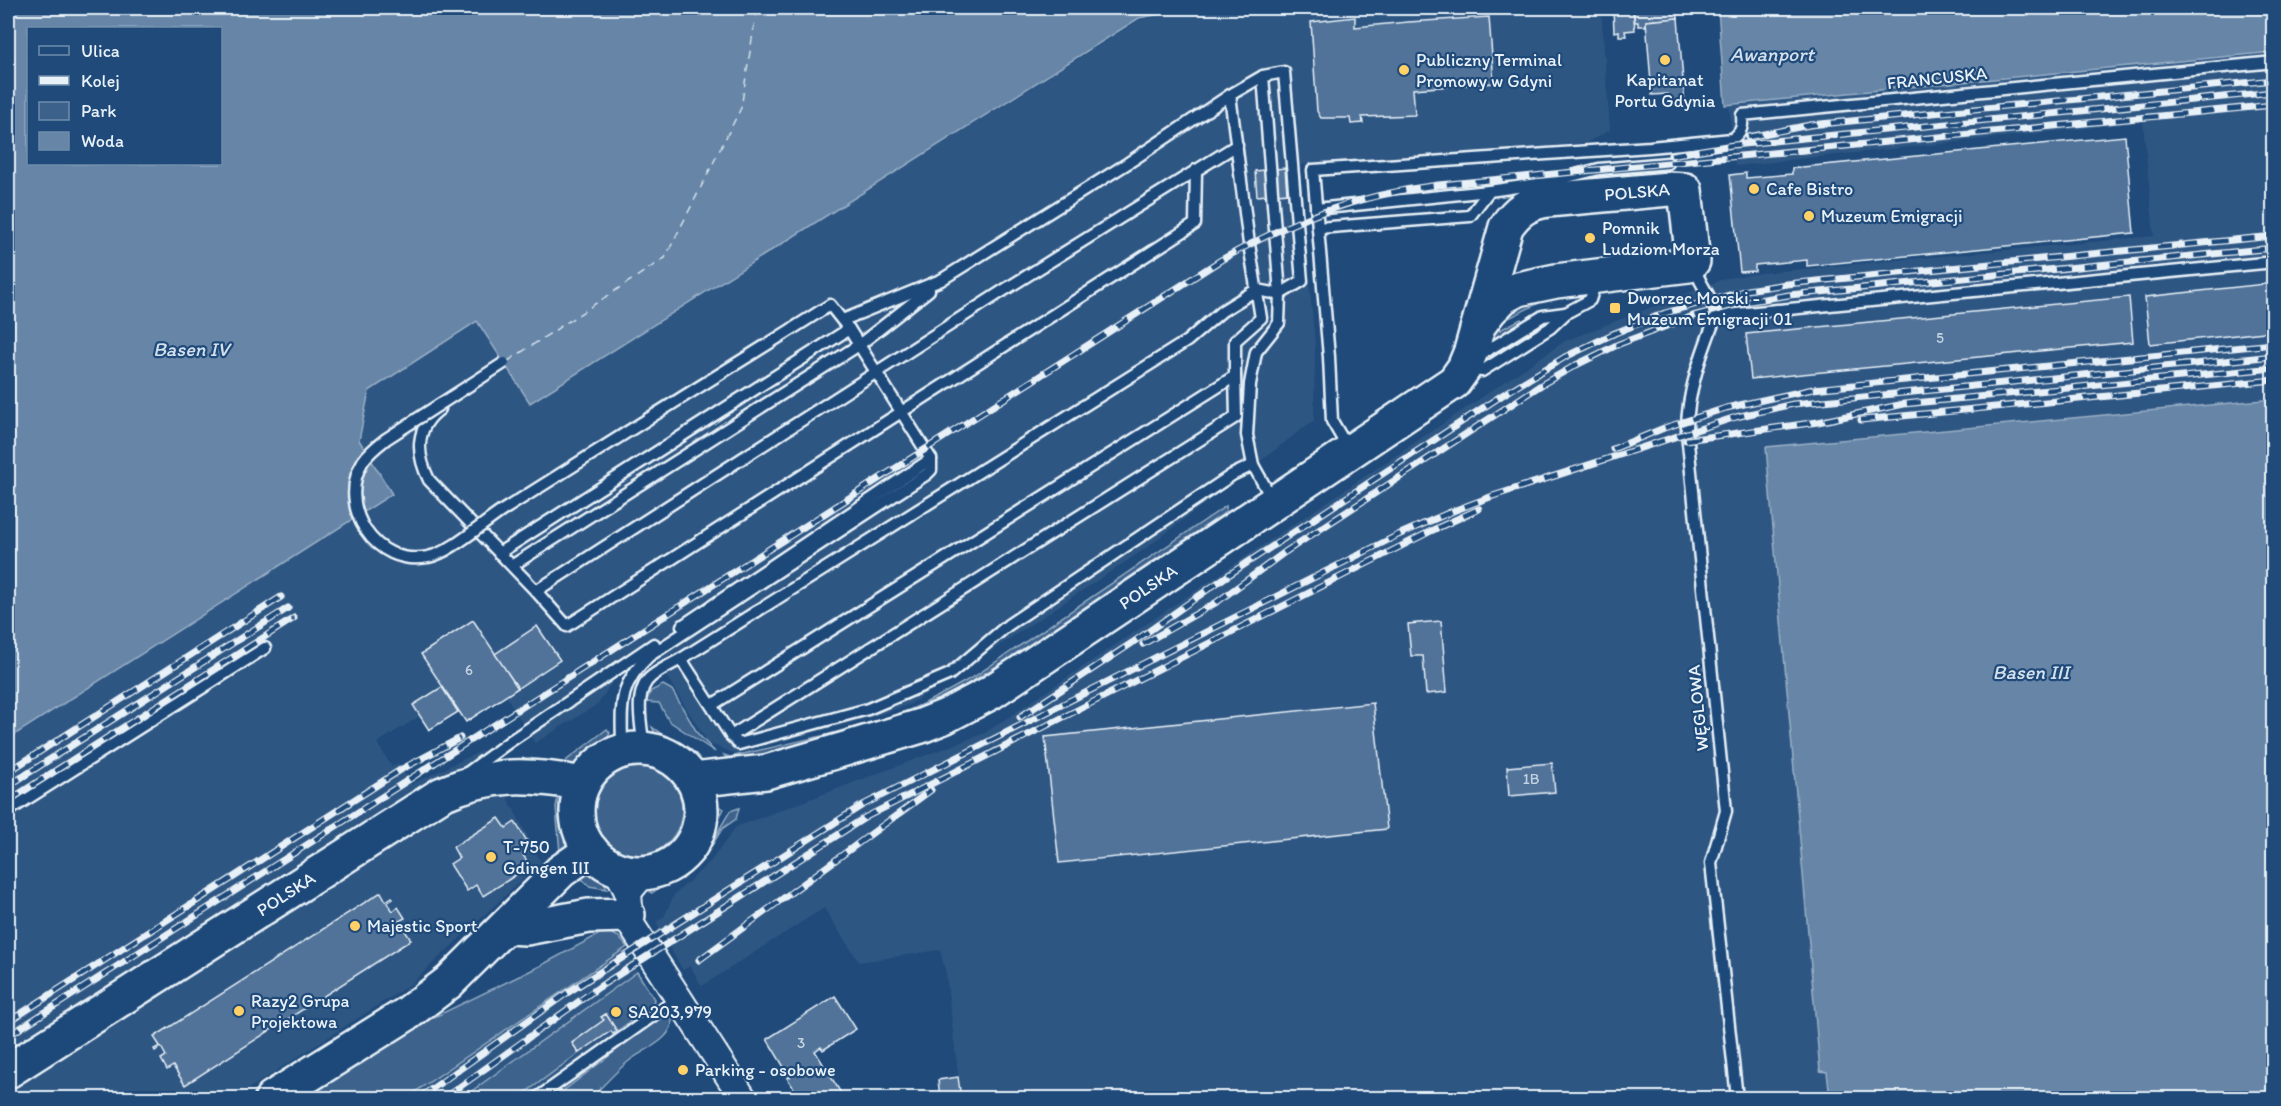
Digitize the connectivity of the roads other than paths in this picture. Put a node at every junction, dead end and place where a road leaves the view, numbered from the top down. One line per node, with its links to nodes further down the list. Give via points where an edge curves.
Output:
1 (2274, 62): 5 (lane, FRANCUSKA, via 1742,115 1741,131 1732,139)
2 (1263, 76): 3 (lane); 18 (lane); 18 (lane, via 1284,72 1301,261 1302,281)
3 (1230, 95): 4 (lane); 16 (lane)
4 (1237, 145): 6 (lane); 17 (lane)
5 (1667, 145): 7 (lane); 11 (lane, via 1313,170)
6 (1196, 170): 24 (lane); 26 (lane, via 1195,224)
7 (1669, 176): 8 (lane, via 1582,172); 10 (highway, POLSKA); 13 (highway, POLSKA, via 1687,195)
8 (1544, 183): 9 (lane); 10 (lane)
9 (1488, 191): 11 (lane); 12 (lane, via 1470,216)
10 (1581, 197): 23 (highway, POLSKA, via 1532,203 1513,216 1506,227)
11 (1316, 209): 12 (lane)
12 (1318, 228): 27 (lane, via 1332,421)
13 (1693, 261): 15 (highway, POLSKA, via 1681,267); 20 (lane)
14 (2274, 262): 20 (lane)
15 (1597, 276): 19 (lane, via 1590,300); 23 (highway, POLSKA, via 1535,284 1503,297 1490,310)
16 (941, 280): 21 (lane); 22 (lane)
17 (1256, 290): 18 (lane); 25 (lane, via 1261,318 1235,341); 35 (lane, via 1221,311 1187,340)
18 (1280, 294): 29 (lane, via 1279,323 1256,352 1250,384 1247,435)
19 (1566, 313): 23 (lane, via 1543,316 1488,350); 23 (lane, via 1550,328 1482,371)
20 (1716, 316): 51 (lane, WĘGLOWA, via 1704,346 1686,420 1726,811 1711,863)
21 (846, 325): 22 (lane); 31 (lane); 31 (lane, bridge, via 830,305 501,511 442,552 429,557 397,555 370,538 361,524 354,492 362,462 386,439 504,363 433,414 425,423 419,443 429,480)
22 (859, 345): 24 (lane); 32 (lane)
23 (1471, 349): 27 (highway, POLSKA, via 1454,382)
24 (877, 373): 26 (lane); 33 (lane)
25 (1235, 376): 36 (lane); 37 (lane, via 1236,417)
26 (901, 411): 28 (lane); 33 (lane, via 567,626)
27 (1350, 451): 30 (highway, POLSKA)
28 (931, 459): 38 (lane, via 927,474 639,666 623,696); 41 (lane, via 509,742)
29 (1253, 465): 30 (lane); 37 (lane, via 1232,475 1008,626 950,674 868,709 739,744)
30 (1274, 501): 40 (highway, POLSKA, via 968,705 921,726)
31 (499, 553): 32 (lane)
32 (513, 565): 33 (lane)
33 (536, 591)
34 (265, 648): 42 (lane)
35 (681, 659): 36 (lane); 38 (lane, via 652,675 642,688)
36 (712, 705): 37 (lane)
37 (731, 736)
38 (633, 750): 39 (highway, via 606,758 592,769); 40 (highway, via 663,754 680,764)
39 (583, 784): 41 (highway, POLSKA, via 546,777 507,776 465,784); 43 (highway, via 577,816 580,832)
40 (697, 793): 44 (highway, via 699,826 692,844 679,858)
41 (428, 804): 47 (highway, POLSKA)
42 (8, 811)
43 (591, 850): 44 (highway); 45 (highway, via 561,871)
44 (629, 887): 45 (highway, via 589,916 526,928); 46 (street, via 630,923)
45 (506, 927): 48 (highway, via 417,1007)
46 (678, 998): 49 (lane); 50 (street)
47 (8, 1071)
48 (272, 1098)
49 (537, 1098)
50 (743, 1098)
51 (1737, 1098)

